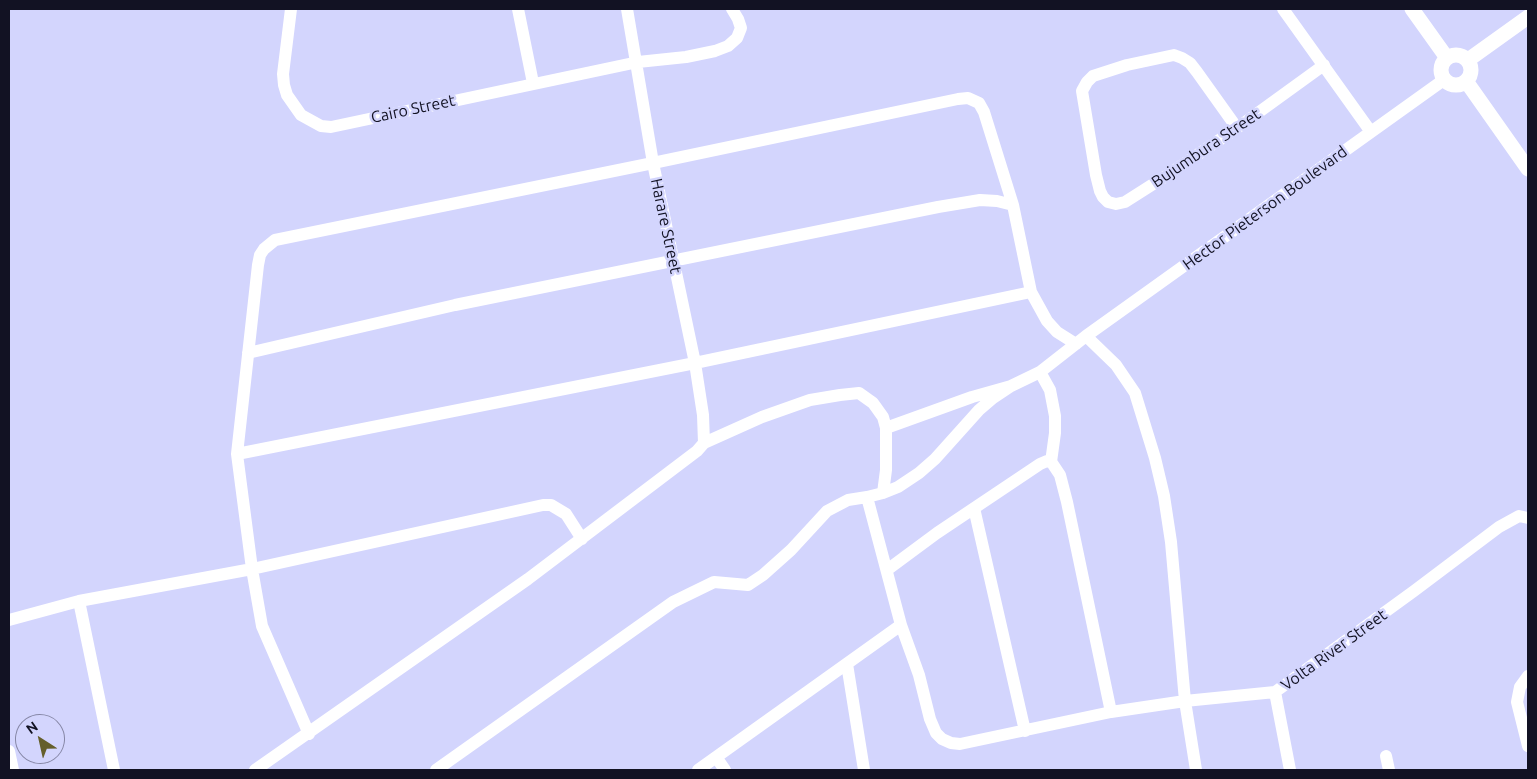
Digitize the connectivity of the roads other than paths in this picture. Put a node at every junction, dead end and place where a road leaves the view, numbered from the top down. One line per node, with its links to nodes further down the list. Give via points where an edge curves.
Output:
1 (291, 9): 14 (street, Cairo Street, via 284,85 301,115 321,126 332,127)
2 (518, 9): 14 (street)
3 (628, 9): 10 (street, Harare Street)
4 (732, 9): 10 (street, Cairo Street, via 741,28 737,38 728,46 686,57)
5 (1284, 9): 11 (street)
6 (1412, 9): 8 (street)
7 (1528, 17): 9 (street)
8 (1447, 58): 9 (street, via 1458,55); 12 (street, via 1442,68)
9 (1468, 60): 13 (street, via 1471,71)
10 (638, 62): 14 (street, Cairo Street); 17 (street, Harare Street)
11 (1324, 65): 15 (street, Bujumbura Street); 16 (street)
12 (1445, 79): 13 (street, via 1455,85); 16 (street, Hector Pieterson Boulevard)
13 (1466, 81): 18 (street)
14 (533, 83)
15 (1237, 128): 15 (street, Bujumbura Street, via 1198,72 1190,63 1174,55 1093,76 1082,91 1096,175 1103,197 1116,204 1125,202)
16 (1371, 132): 22 (street, Hector Pieterson Boulevard)
17 (653, 163): 19 (street, via 968,98 982,108); 20 (street, Harare Street); 23 (street, via 275,240 260,256)
18 (1528, 169)
19 (1013, 205): 20 (street, via 980,200 963,202); 21 (street)
20 (674, 260): 23 (street, via 455,305); 24 (street, Harare Street)
21 (1031, 292): 22 (street, via 1057,332); 24 (street)
22 (1081, 340): 25 (street, Hector Pieterson Boulevard); 44 (street, via 1116,365 1135,393 1155,458 1171,542)
23 (248, 353): 29 (street)
24 (695, 363): 28 (street, Harare Street, via 704,415); 29 (street)
25 (1040, 372): 26 (street, Hector Pieterson Boulevard); 30 (street, via 1050,390 1055,416)
26 (1011, 386): 27 (street); 31 (street, via 979,410 919,473)
27 (886, 428): 28 (street, via 873,403 859,393 810,400); 31 (street)
28 (704, 443): 35 (street)
29 (237, 454): 36 (street)
30 (1051, 462): 33 (street, via 1040,464); 45 (street, via 1060,475 1067,502)
31 (883, 493): 32 (street)
32 (867, 497): 37 (street, Volta River Street); 55 (street, via 848,500 827,511 792,550 748,585 714,582 672,602)
33 (974, 508): 37 (street); 46 (street)
34 (1528, 518): 43 (street, Volta River Street, via 1519,516 1499,526)
35 (582, 539): 36 (street, via 566,514 551,505 543,505); 47 (street)
36 (252, 569): 38 (street); 47 (street, via 262,626)
37 (887, 570): 40 (street, Volta River Street)
38 (79, 601): 39 (street); 53 (street)
39 (9, 620)
40 (901, 624): 41 (street); 46 (street, Volta River Street, via 930,719 942,739 960,744)
41 (846, 664): 51 (street); 58 (street)
42 (1528, 676): 48 (street, via 1520,687 1517,702)
43 (1275, 692): 44 (street, Volta River Street); 60 (street)
44 (1185, 701): 45 (street, Volta River Street); 59 (street)
45 (1111, 712): 46 (street, Volta River Street)
46 (1025, 731)
47 (309, 734): 54 (street)
48 (1528, 746)
49 (9, 751): 52 (street)
50 (1386, 756): 61 (street)
51 (716, 757): 56 (street); 57 (street)
52 (13, 770)
53 (114, 770)
54 (255, 770)
55 (436, 770)
56 (698, 770)
57 (725, 770)
58 (864, 770)
59 (1196, 770)
60 (1290, 770)
61 (1389, 770)

